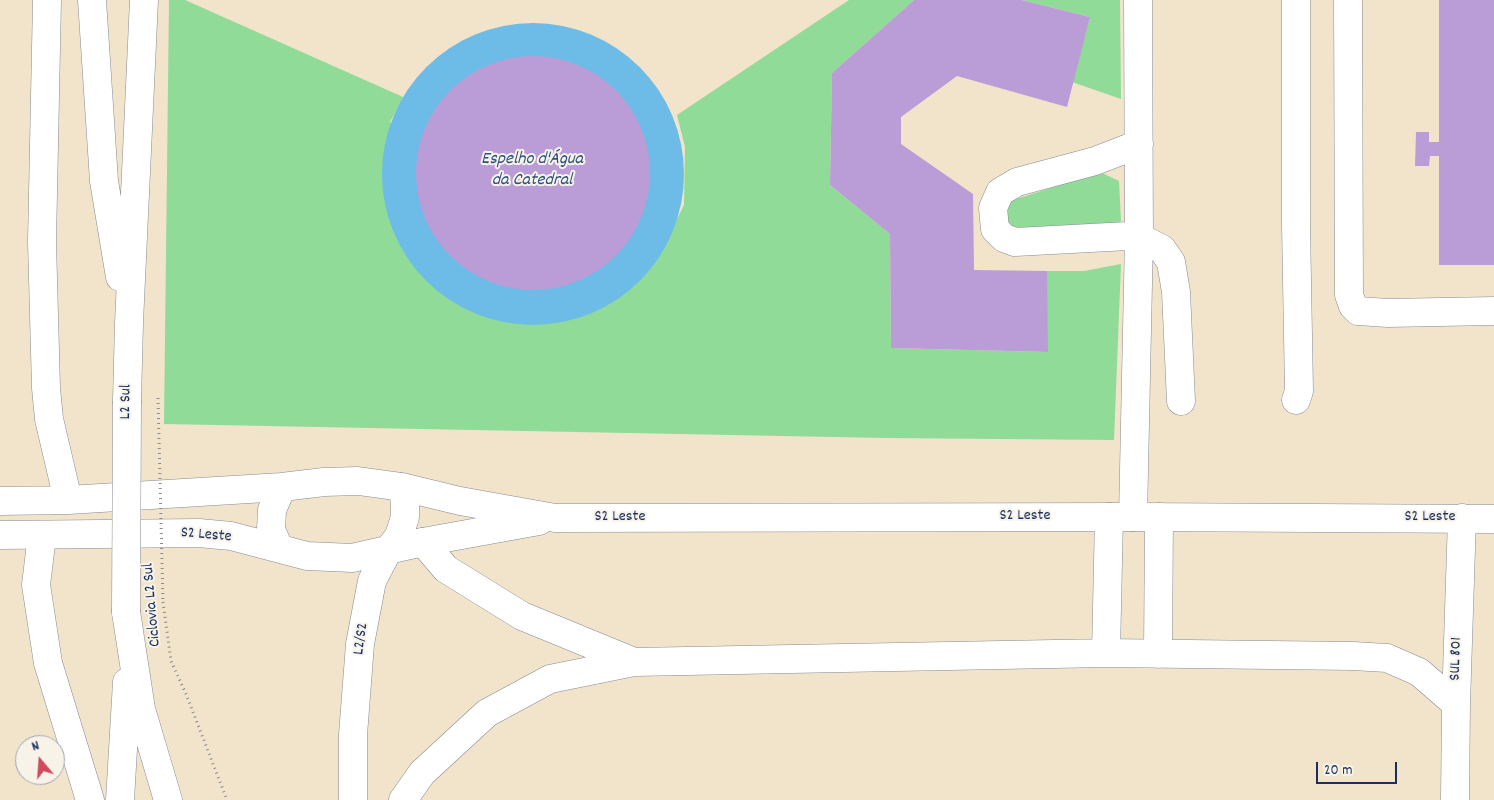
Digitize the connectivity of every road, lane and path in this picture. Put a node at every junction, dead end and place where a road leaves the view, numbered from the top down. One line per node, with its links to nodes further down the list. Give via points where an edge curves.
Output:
1 (47, 0): 16 (main road, via 42,242 46,388 49,419)
2 (92, 0): 10 (main road, via 104,181)
3 (144, 0): 10 (main road, L2 Sul)
4 (1138, 0): 7 (main road)
5 (1296, 0): 12 (main road, via 1299,392)
6 (1348, 0): 9 (main road, via 1349,295 1353,306 1358,311 1388,313)
7 (1139, 144): 8 (main road); 8 (main road, via 1095,161 1017,182 1000,192 993,208 995,229 1004,238 1015,242)
8 (1139, 237): 13 (main road, via 1162,249 1171,262 1176,292); 18 (main road)
9 (1494, 311)
10 (128, 323): 28 (main road, L2 Sul, bridge)
11 (158, 398): 36 (path, Ciclovia L2 Sul, bridge, via 162,602 171,661)
12 (1296, 400)
13 (1181, 401)
14 (282, 487): 15 (main road, S2 Leste, via 358,481); 16 (main road, S2 Leste); 26 (main road, via 272,510 271,530)
15 (402, 487): 20 (main road, S2 Leste); 27 (main road, L2/S2, via 405,517 399,536)
16 (68, 500): 17 (main road, S2 Leste)
17 (0, 501)
18 (1121, 517): 19 (main road, S2 Leste); 20 (main road, S2 Leste); 29 (main road)
19 (1159, 517): 21 (main road, S2 Leste); 30 (main road)
20 (555, 518): 25 (main road, S2 Leste)
21 (1462, 518): 22 (main road, S2 Leste); 32 (main road, SUL 801)
22 (1494, 519)
23 (0, 535): 24 (main road, S2 Leste)
24 (42, 535): 26 (main road, S2 Leste, via 199,533 231,536); 33 (main road, via 36,585 46,654)
25 (423, 542): 27 (main road, S2 Leste); 31 (main road, via 446,569 522,616)
26 (279, 548): 27 (main road, S2 Leste, via 307,556 352,558)
27 (387, 552): 37 (main road, L2/S2, via 372,581 360,644 353,735)
28 (128, 623): 34 (main road); 35 (main road, L2 Sul, via 142,709)
29 (1106, 654): 30 (main road); 31 (main road)
30 (1158, 654): 32 (main road, via 1386,658 1419,672)
31 (634, 662): 38 (main road, via 550,679 487,713 422,773)
32 (1456, 704): 39 (main road, SUL 801)
33 (90, 800)
34 (120, 800)
35 (168, 800)
36 (226, 800)
37 (353, 800)
38 (403, 800)
39 (1455, 800)

